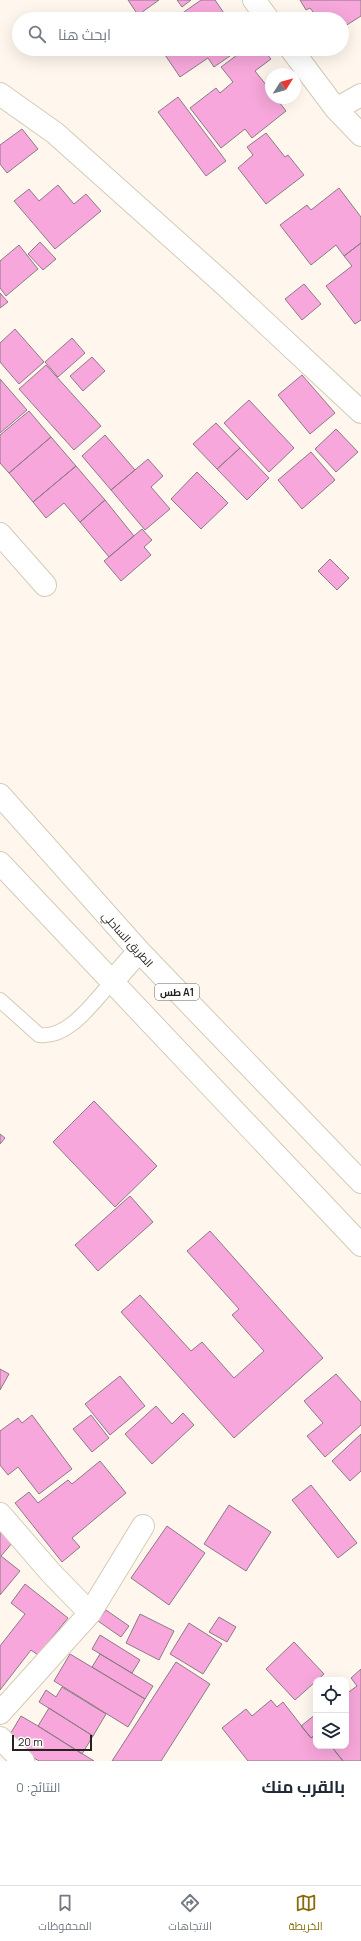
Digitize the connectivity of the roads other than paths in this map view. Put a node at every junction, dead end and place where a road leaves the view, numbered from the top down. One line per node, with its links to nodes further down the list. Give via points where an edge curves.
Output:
1 (254, 0): 2 (main road)
2 (263, 12)
3 (296, 56): 6 (main road)
4 (0, 94): 8 (main road, via 55,133)
5 (361, 95): 6 (main road)
6 (336, 109): 7 (main road)
7 (361, 135)
8 (361, 412)
9 (0, 534): 10 (main road)
10 (45, 585)
11 (0, 795): 13 (main road, الطريق الساحلي / طس A1)
12 (0, 863): 14 (main road)
13 (139, 951): 14 (main road); 16 (main road, الطريق الساحلي / طس A1)
14 (112, 982): 15 (lane, via 71,1025 54,1035 39,1035); 17 (main road)
15 (0, 1000)
16 (361, 1182)
17 (361, 1245)
18 (0, 1514): 20 (main road)
19 (143, 1526): 20 (main road)
20 (90, 1613): 21 (main road)
21 (0, 1714)
22 (0, 1738): 23 (main road)
23 (23, 1761)

